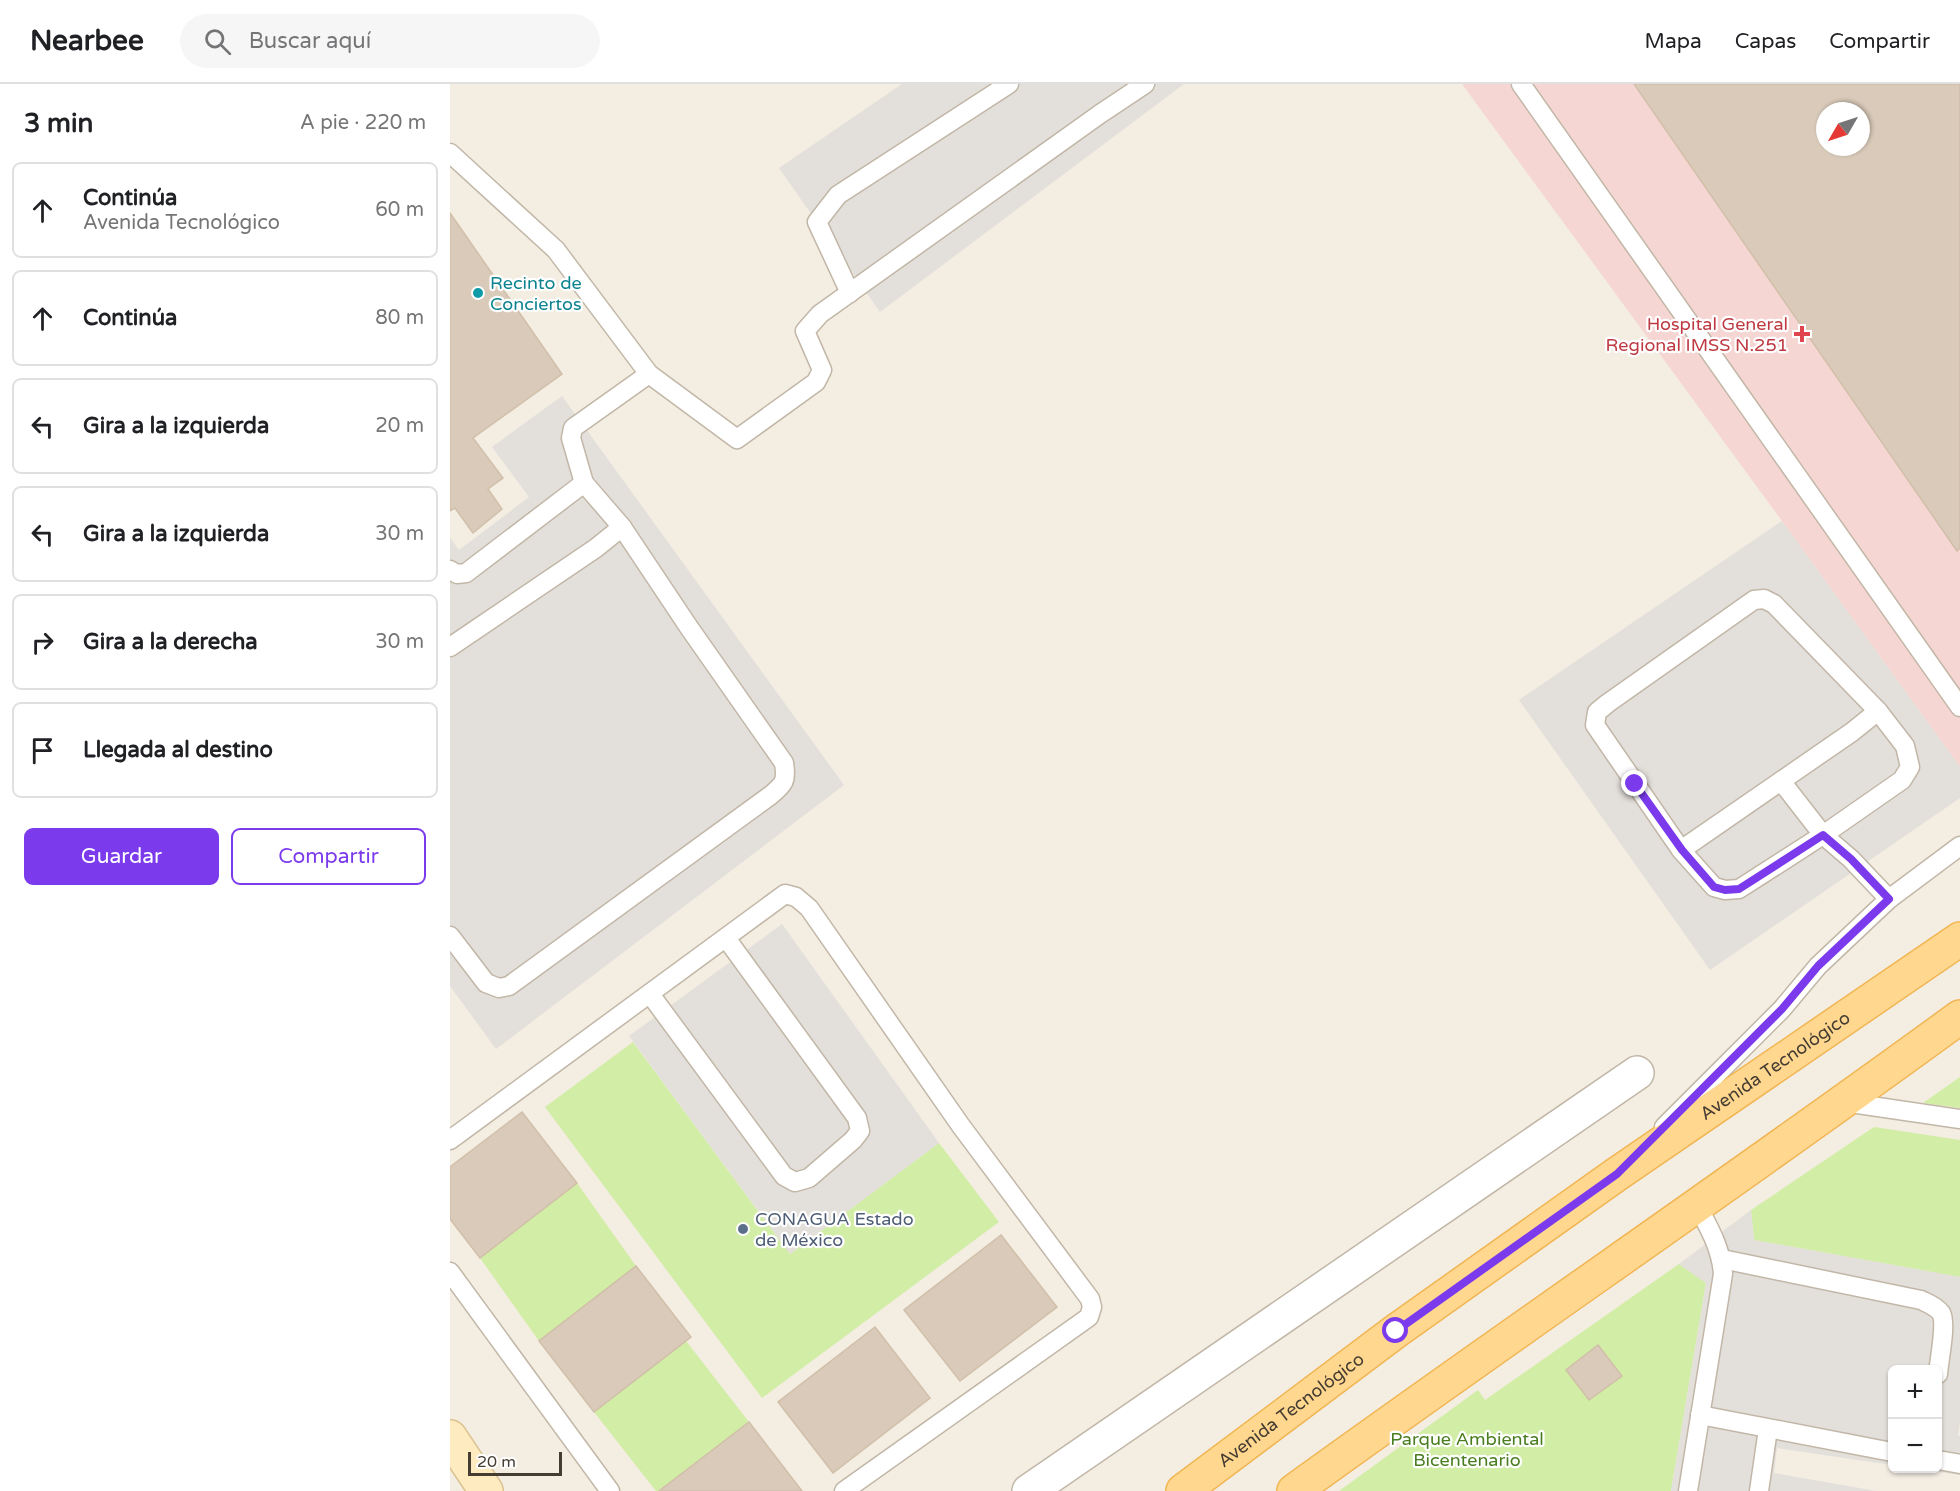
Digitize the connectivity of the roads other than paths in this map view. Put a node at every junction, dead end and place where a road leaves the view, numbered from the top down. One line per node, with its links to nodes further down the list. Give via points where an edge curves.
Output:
1 (1009, 84): 5 (lane, via 838,195 817,222)
2 (1145, 84): 5 (lane)
3 (1521, 84): 11 (lane)
4 (450, 153): 6 (lane, via 556,250)
5 (850, 293): 6 (lane, via 820,314 805,331 822,370 816,382 737,439)
6 (649, 374): 7 (lane, via 573,428 571,438)
7 (584, 483): 8 (lane); 9 (lane, via 466,573)
8 (622, 527): 10 (lane); 18 (lane, via 784,763 783,786 509,986 499,988 486,983)
9 (450, 570)
10 (450, 647)
11 (1960, 706)
12 (1878, 711): 13 (lane); 14 (lane, via 1905,746 1910,767 1902,780); 16 (lane, via 1774,604 1764,599 1754,600 1617,696 1597,712 1595,725)
13 (1781, 781): 14 (lane); 16 (lane)
14 (1823, 835): 16 (lane, via 1739,889 1714,887); 17 (lane)
15 (1960, 846): 17 (lane)
16 (1682, 850)
17 (1889, 899): 27 (lane, via 1818,966 1782,1009)
18 (450, 936)
19 (726, 938): 21 (lane); 21 (lane, via 857,1118 860,1131 853,1140 809,1178 795,1182 784,1176); 40 (lane, via 785,894 809,908 1092,1307 1089,1317)
20 (1960, 939): 27 (main road, Avenida Tecnológico)
21 (650, 994): 26 (lane)
22 (1960, 1017): 24 (main road)
23 (1637, 1073): 41 (street)
24 (1844, 1102): 25 (lane); 28 (main road)
25 (1960, 1119)
26 (450, 1140)
27 (1617, 1174): 42 (main road, Avenida Tecnológico, via 1396,1331)
28 (1697, 1205): 29 (lane); 43 (main road)
29 (1722, 1258): 31 (lane, via 1934,1306 1944,1321); 32 (lane, via 1723,1274)
30 (450, 1272): 39 (lane)
31 (1939, 1365)
32 (1700, 1415): 33 (lane); 44 (lane)
33 (1768, 1429): 35 (lane); 45 (lane)
34 (450, 1437): 38 (main road)
35 (1888, 1451)
36 (1942, 1461): 37 (lane)
37 (1960, 1464)
38 (486, 1491)
39 (610, 1491)
40 (844, 1491)
41 (1029, 1491)
42 (1183, 1491)
43 (1294, 1491)
44 (1688, 1491)
45 (1759, 1491)

